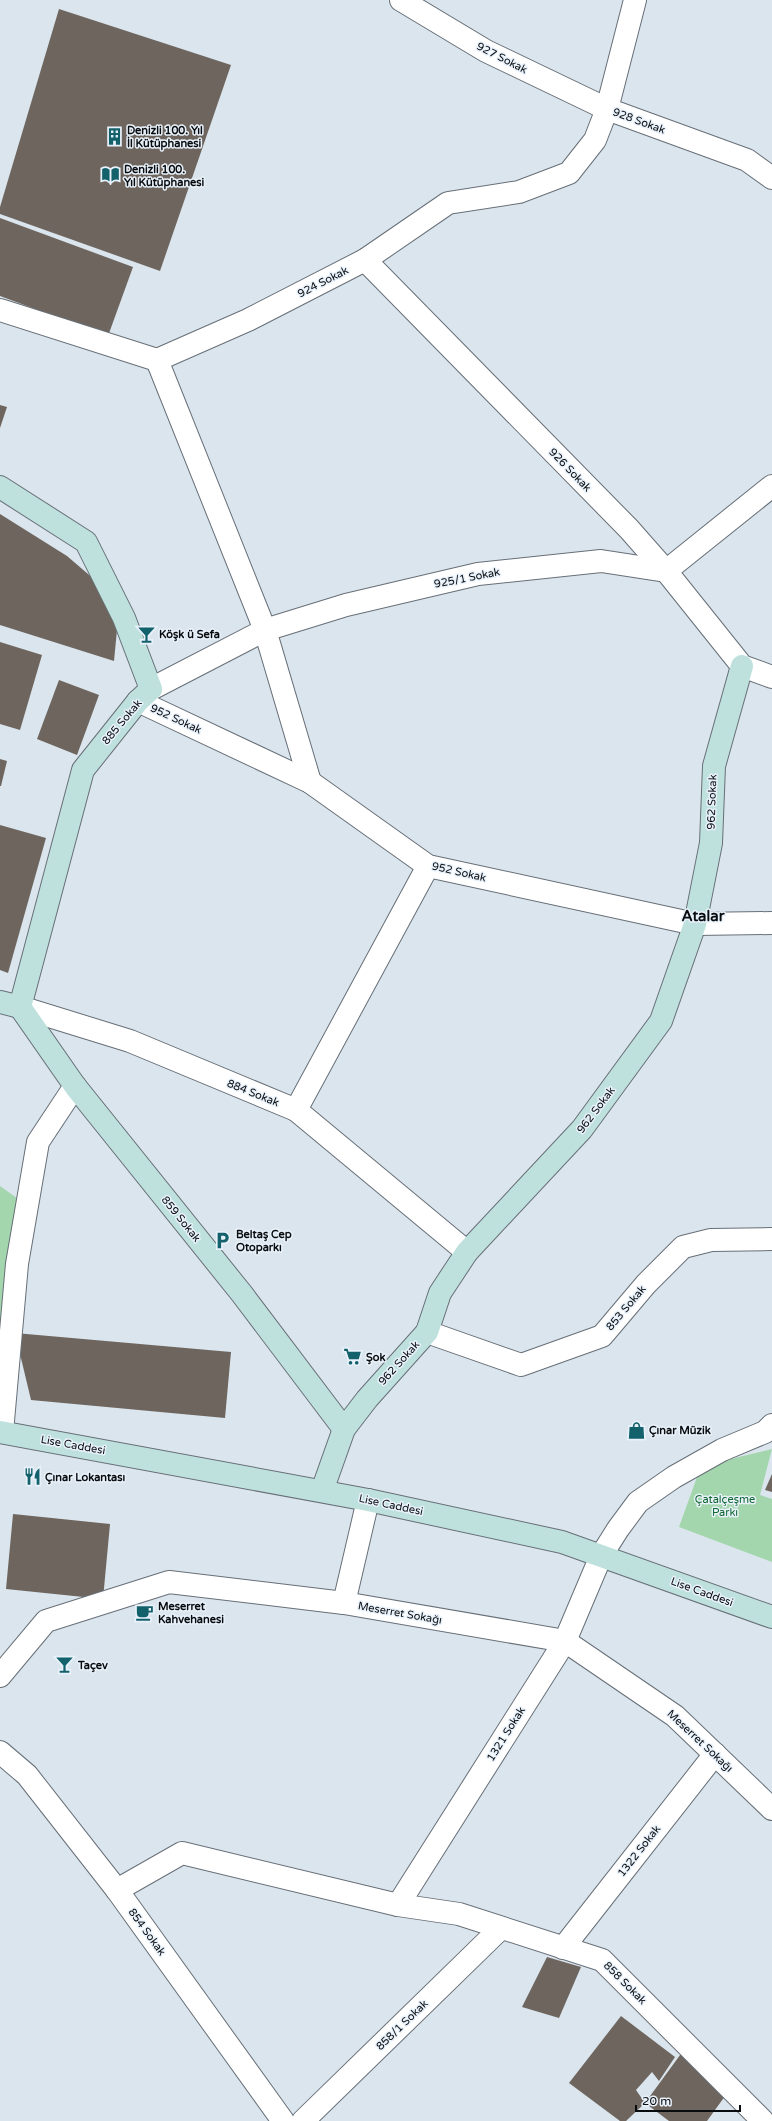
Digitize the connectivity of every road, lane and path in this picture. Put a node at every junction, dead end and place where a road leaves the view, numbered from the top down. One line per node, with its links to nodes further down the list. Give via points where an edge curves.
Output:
1 (401, 0): 3 (street, 927 Sokak, via 486,51)
2 (635, 0): 3 (street, 928 Sokak)
3 (607, 109): 4 (street, 928 Sokak, via 747,160); 5 (street, 924 Sokak, via 595,140 569,172 519,192 448,203)
4 (772, 178)
5 (365, 260): 7 (street, 924 Sokak, via 248,320); 10 (street, 926 Sokak, via 629,529)
6 (0, 310): 7 (street)
7 (157, 360): 11 (street)
8 (772, 486): 10 (street)
9 (0, 487): 14 (main road, 885 Sokak, via 86,542 124,618)
10 (666, 571): 11 (street, 925/1 Sokak, via 601,561 478,574 346,606); 12 (street, 926 Sokak)
11 (265, 630): 14 (street, 925/1 Sokak); 15 (street)
12 (742, 666): 13 (street); 18 (main road, 962 Sokak, via 714,766 711,843)
13 (772, 677)
14 (144, 695): 15 (street, 952 Sokak); 19 (main road, 885 Sokak, via 83,770)
15 (310, 782): 16 (street, 952 Sokak)
16 (428, 866): 18 (street, 952 Sokak); 21 (street)
17 (772, 923): 18 (street, 952 Sokak)
18 (696, 924): 23 (main road, 962 Sokak, via 661,1021 582,1129)
19 (10, 1004): 20 (main road, 859 Sokak); 21 (street, 884 Sokak, via 130,1041)
20 (75, 1086): 26 (main road, 859 Sokak, via 242,1294); 27 (street, via 38,1142 16,1264)
21 (296, 1110): 23 (street, 884 Sokak)
22 (772, 1239): 24 (street, 853 Sokak, via 711,1240 683,1247 646,1284 602,1336 521,1365)
23 (467, 1252): 24 (main road, 962 Sokak, via 440,1293)
24 (428, 1332): 26 (main road, 962 Sokak, via 367,1399)
25 (772, 1425): 30 (street, 1321 Sokak, via 765,1432 722,1450 674,1477 638,1502)
26 (344, 1429): 28 (main road, 962 Sokak)
27 (1, 1432): 28 (main road, Lise Caddesi)
28 (322, 1491): 29 (main road, Lise Caddesi)
29 (368, 1500): 30 (main road, Lise Caddesi, via 562,1542); 31 (street)
30 (602, 1556): 32 (main road, Lise Caddesi); 33 (street, 1321 Sokak)
31 (344, 1603): 33 (street, Meserret Sokağı); 34 (street, Meserret Sokağı, via 169,1582 46,1621)
32 (772, 1617)
33 (565, 1641): 36 (street, Meserret Sokağı, via 675,1716); 39 (street, 1321 Sokak)
34 (0, 1676)
35 (0, 1752): 38 (street, 854 Sokak, via 27,1775)
36 (715, 1754): 37 (street, Meserret Sokağı); 41 (street, 1322 Sokak)
37 (772, 1809)
38 (117, 1890): 39 (street, 858 Sokak, via 182,1853); 42 (street, 854 Sokak)
39 (398, 1905): 40 (street, 858 Sokak, via 459,1914)
40 (501, 1928): 41 (street, 858 Sokak); 43 (street, 858/1 Sokak)
41 (563, 1948): 44 (street, 858 Sokak, via 602,1960)
42 (283, 2121)
43 (303, 2121)
44 (763, 2121)

